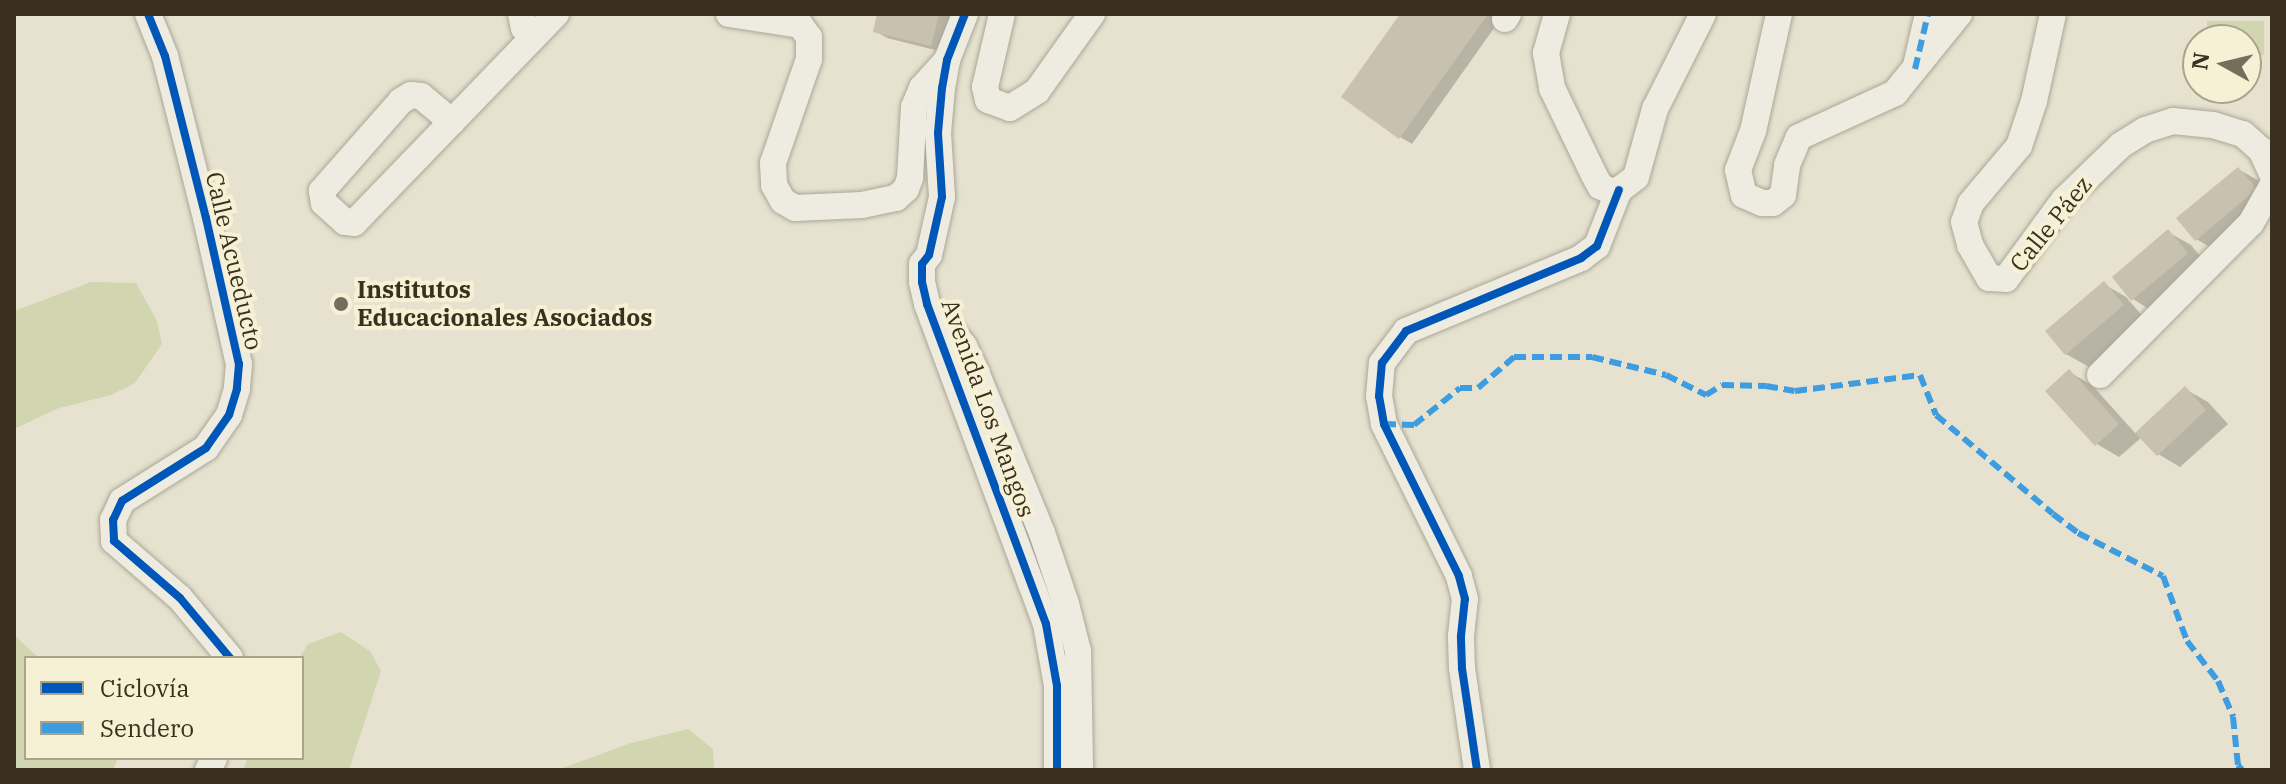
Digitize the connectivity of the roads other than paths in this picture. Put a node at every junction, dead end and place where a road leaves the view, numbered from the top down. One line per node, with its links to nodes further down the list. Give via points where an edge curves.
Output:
1 (148, 14): 23 (street, Calle Acueducto, via 165,56 239,364 229,415 206,448 122,501 113,520 114,541 180,598)
2 (521, 14): 14 (street)
3 (556, 14): 14 (street)
4 (729, 14): 15 (street, via 800,25 809,37 809,59 773,163 774,185 783,201 795,208 862,205 896,198 906,189 914,107 922,88)
5 (965, 14): 15 (street, Avenida Los Mangos)
6 (1002, 14): 7 (street, via 985,87 988,100 1010,108 1037,91)
7 (1092, 14)
8 (1557, 14): 20 (street, via 1546,53 1552,88 1600,186)
9 (1703, 14): 20 (street, via 1655,109 1636,177)
10 (1779, 14): 16 (street, via 1753,131 1738,170 1744,195 1762,203 1783,195 1787,165 1799,137 1895,93)
11 (1928, 14): 16 (street)
12 (1959, 14): 16 (street)
13 (2053, 14): 18 (street, Calle Páez, via 2019,146 1971,203 1964,222 1989,278 2006,279 2064,200 2121,145 2145,130 2173,121 2243,134 2261,150)
14 (533, 38): 17 (street)
15 (947, 60): 21 (street, Avenida Los Mangos, via 938,116 941,208 922,264)
16 (1915, 69)
17 (452, 122): 17 (street, via 421,96 401,101 322,191 324,203 345,222 354,223)
18 (2272, 174)
19 (2272, 186): 22 (street, via 2251,223)
20 (1619, 190): 26 (street, via 1597,246 1581,258 1406,331 1382,363 1379,396 1384,424 1459,576 1465,599 1462,668)
21 (927, 304): 24 (street, Avenida Los Mangos, via 1046,624 1057,686); 25 (street, Avenida Los Mangos, via 964,346 1066,604 1078,651)
22 (2100, 375)
23 (228, 656)
24 (1057, 770)
25 (1080, 770)
26 (1477, 770)

